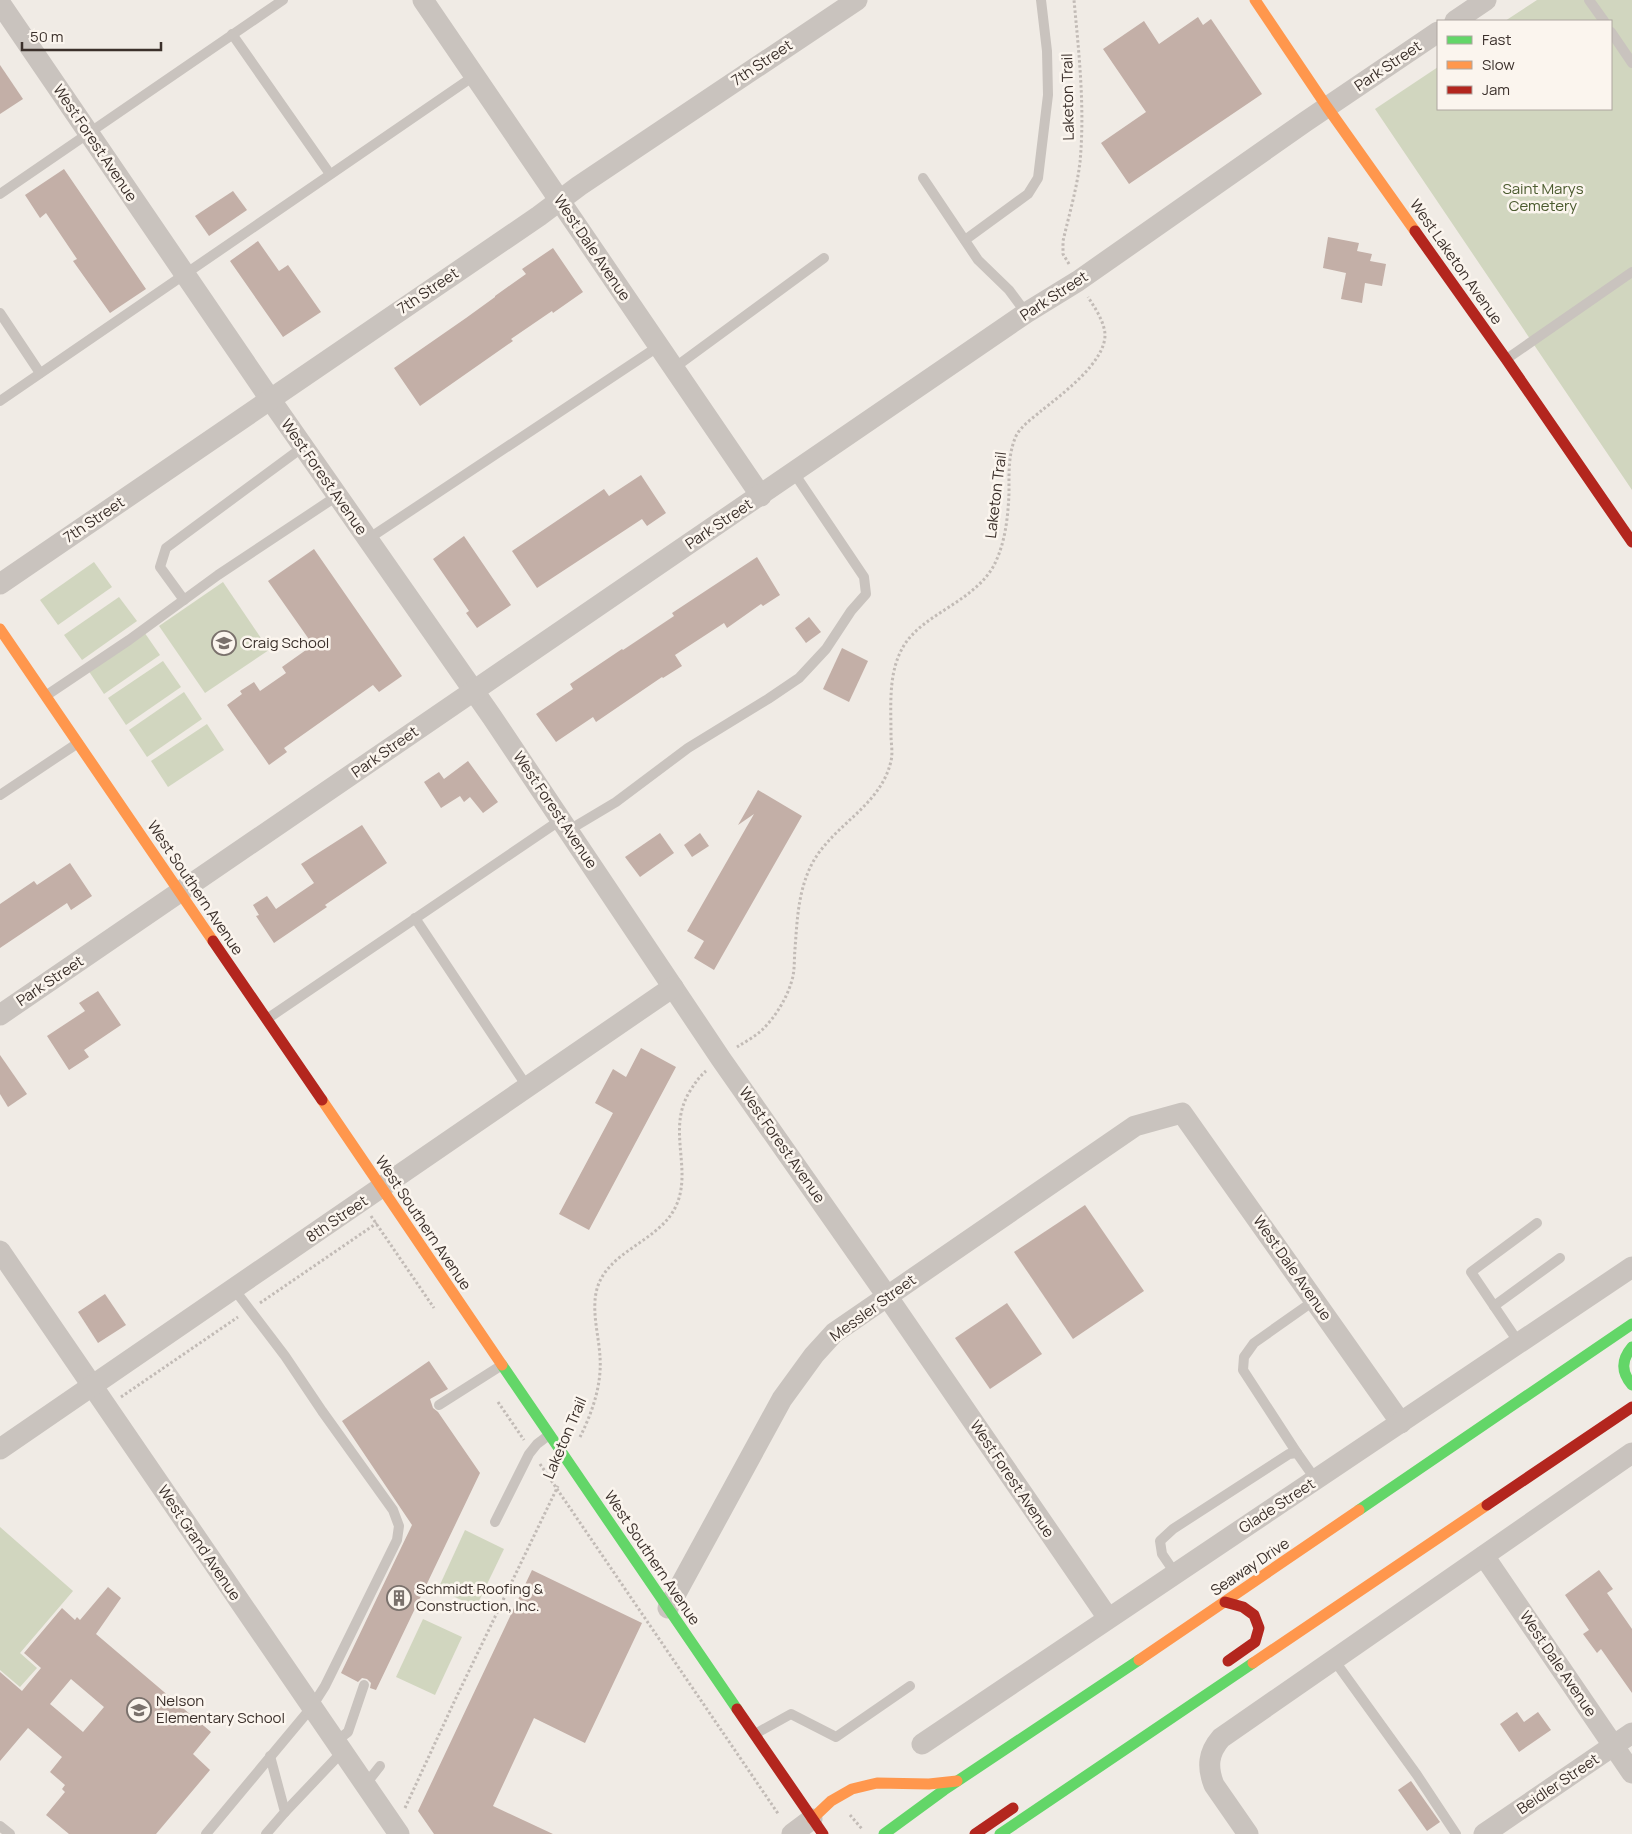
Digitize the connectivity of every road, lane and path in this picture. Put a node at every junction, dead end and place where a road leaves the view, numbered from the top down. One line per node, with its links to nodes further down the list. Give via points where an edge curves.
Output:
1 (283, 0): 14 (lane)
2 (423, 0): 16 (street, West Dale Avenue)
3 (1041, 0): 23 (lane, via 1048,95 1038,178 1028,194)
4 (1074, 0): 27 (path, Laketon Trail, via 1083,123 1080,165 1063,254)
5 (1255, 0): 17 (main road, West Laketon Avenue)
6 (1486, 0): 10 (street)
7 (1589, 0): 11 (lane)
8 (851, 2): 22 (street, 7th Street)
9 (3, 4): 18 (street, West Forest Avenue)
10 (1456, 20)
11 (1603, 20)
12 (1437, 33): 17 (street, Park Street)
13 (1612, 33): 15 (lane)
14 (232, 34): 18 (lane); 19 (lane)
15 (1632, 63)
16 (474, 76): 19 (lane); 22 (street, West Dale Avenue)
17 (1327, 107): 27 (street, Park Street); 31 (main road, West Laketon Avenue)
18 (87, 133): 21 (lane); 26 (street, West Forest Avenue)
19 (330, 174): 26 (lane)
20 (923, 178): 23 (lane)
21 (0, 194)
22 (560, 201): 30 (street, West Dale Avenue); 34 (street, 7th Street)
23 (965, 240): 29 (lane, via 978,260 1009,290)
24 (824, 258): 32 (lane)
25 (1632, 272): 31 (lane)
26 (185, 274): 33 (lane); 34 (street, West Forest Avenue)
27 (1078, 281): 29 (street, Park Street); 55 (path, Laketon Trail, via 1100,316 1105,334 1099,354 1081,379 1016,435 1008,468 1006,526 992,568 970,594 921,627 904,646 891,693 892,760 883,782 867,805 832,835 808,871 799,900 793,978 784,1002 762,1030)
28 (0, 313): 33 (lane)
29 (1026, 313): 37 (street, Park Street)
30 (659, 346): 32 (street, West Dale Avenue); 40 (lane)
31 (1506, 359): 41 (main road, West Laketon Avenue)
32 (674, 368): 39 (street, West Dale Avenue)
33 (40, 372): 35 (lane)
34 (270, 400): 36 (street, West Forest Avenue); 42 (street, 7th Street)
35 (0, 401)
36 (303, 447): 38 (street, West Forest Avenue); 43 (lane, via 166,548 160,567)
37 (794, 473): 39 (street, Park Street); 49 (lane, via 864,577 866,594 826,649 799,678 688,748 616,802)
38 (337, 496): 40 (street, West Forest Avenue); 43 (lane)
39 (761, 496): 45 (street, Park Street)
40 (368, 539): 45 (street, West Forest Avenue)
41 (1632, 542)
42 (0, 584)
43 (184, 600): 46 (lane)
44 (0, 629): 46 (main road, West Southern Avenue)
45 (474, 690): 49 (street, West Forest Avenue); 50 (street, Park Street)
46 (46, 696): 47 (main road, West Southern Avenue)
47 (78, 743): 48 (lane); 50 (main road, West Southern Avenue)
48 (0, 796)
49 (565, 824): 51 (lane); 52 (street, West Forest Avenue)
50 (180, 893): 53 (street, Park Street); 54 (main road, West Southern Avenue)
51 (415, 918): 54 (lane); 56 (lane)
52 (673, 988): 55 (street, West Forest Avenue); 56 (street, 8th Street)
53 (0, 1015)
54 (267, 1020): 58 (main road, West Southern Avenue)
55 (721, 1058): 65 (street, West Forest Avenue); 84 (path, Laketon Trail, via 698,1077 683,1101 679,1124 682,1183 677,1205 657,1229 613,1264 600,1279 596,1295 599,1385 589,1419)
56 (528, 1088): 58 (street, 8th Street)
57 (1182, 1113): 65 (street, Messler Street, via 1135,1126); 66 (street, West Dale Avenue)
58 (381, 1189): 59 (street, 8th Street); 72 (main road, West Southern Avenue)
59 (361, 1202): 64 (street, 8th Street); 68 (path)
60 (1537, 1223): 67 (lane, via 1471,1272)
61 (0, 1252): 75 (street, West Grand Avenue)
62 (1560, 1258): 67 (lane)
63 (1632, 1267): 70 (street, Glade Street)
64 (234, 1288): 75 (street, 8th Street); 97 (lane, via 393,1510 399,1526 397,1540)
65 (887, 1296): 91 (street, Messler Street, via 834,1333 814,1354 788,1392); 92 (street, West Forest Avenue)
66 (1315, 1300): 78 (street, West Dale Avenue); 82 (lane, via 1254,1343 1244,1357 1243,1370)
67 (1494, 1306): 70 (lane)
68 (438, 1314)
69 (1632, 1324): 90 (main road, Seaway Drive)
70 (1519, 1343): 78 (street, Glade Street)
71 (1632, 1347): 74 (main road, via 1623,1358 1622,1366)
72 (502, 1364): 73 (lane); 79 (main road, West Southern Avenue)
73 (482, 1378): 76 (lane); 81 (path)
74 (1632, 1385)
75 (92, 1386): 80 (street, 8th Street); 97 (street, West Grand Avenue)
76 (439, 1405)
77 (1632, 1406): 122 (main road)
78 (1400, 1423): 85 (street, Glade Street)
79 (550, 1434): 81 (lane); 84 (main road, West Southern Avenue)
80 (0, 1449)
81 (531, 1452): 86 (path); 87 (lane)
82 (1297, 1453): 85 (lane); 89 (lane, via 1281,1459 1173,1529 1160,1541 1162,1554)
83 (1630, 1459): 88 (street)
84 (569, 1462): 86 (path, Laketon Trail); 91 (main road, West Southern Avenue)
85 (1316, 1480): 89 (street, Glade Street)
86 (556, 1489): 110 (path); 115 (path, Laketon Trail, via 459,1691)
87 (496, 1522)
88 (1484, 1556): 93 (street); 101 (street, West Dale Avenue)
89 (1175, 1573): 92 (street, Glade Street)
90 (1225, 1602): 94 (main road, via 1243,1607 1254,1615 1259,1628 1255,1642); 106 (main road, Seaway Drive)
91 (668, 1608): 98 (main road, West Southern Avenue)
92 (1108, 1618): 100 (street, Glade Street)
93 (1334, 1660): 123 (street, via 1214,1746 1210,1776); 124 (lane)
94 (1218, 1668)
95 (364, 1685): 102 (lane, via 348,1732)
96 (910, 1686): 98 (lane, via 836,1737 792,1714)
97 (311, 1708): 102 (street, West Grand Avenue); 103 (lane)
98 (754, 1734): 113 (main road, West Southern Avenue)
99 (1632, 1734): 101 (street, Beidler Street)
100 (922, 1744)
101 (1614, 1746): 105 (street, West Dale Avenue); 125 (street, Beidler Street)
102 (339, 1747): 107 (street, West Grand Avenue); 109 (lane)
103 (270, 1756): 109 (lane); 117 (lane)
104 (380, 1766): 107 (lane)
105 (1632, 1773)
106 (958, 1781): 113 (main road, via 877,1783 852,1789 831,1802); 120 (main road, Seaway Drive)
107 (365, 1785): 115 (street, West Grand Avenue)
108 (1024, 1800): 121 (main road)
109 (285, 1812): 118 (lane)
110 (779, 1815)
111 (850, 1815): 114 (path)
112 (0, 1826): 116 (lane)
113 (817, 1826): 119 (street)
114 (863, 1830)
115 (397, 1832)
116 (10, 1834)
117 (206, 1834)
118 (266, 1834)
119 (792, 1834)
120 (884, 1834)
121 (975, 1834)
122 (1000, 1834)
123 (1248, 1834)
124 (1456, 1834)
125 (1484, 1834)

